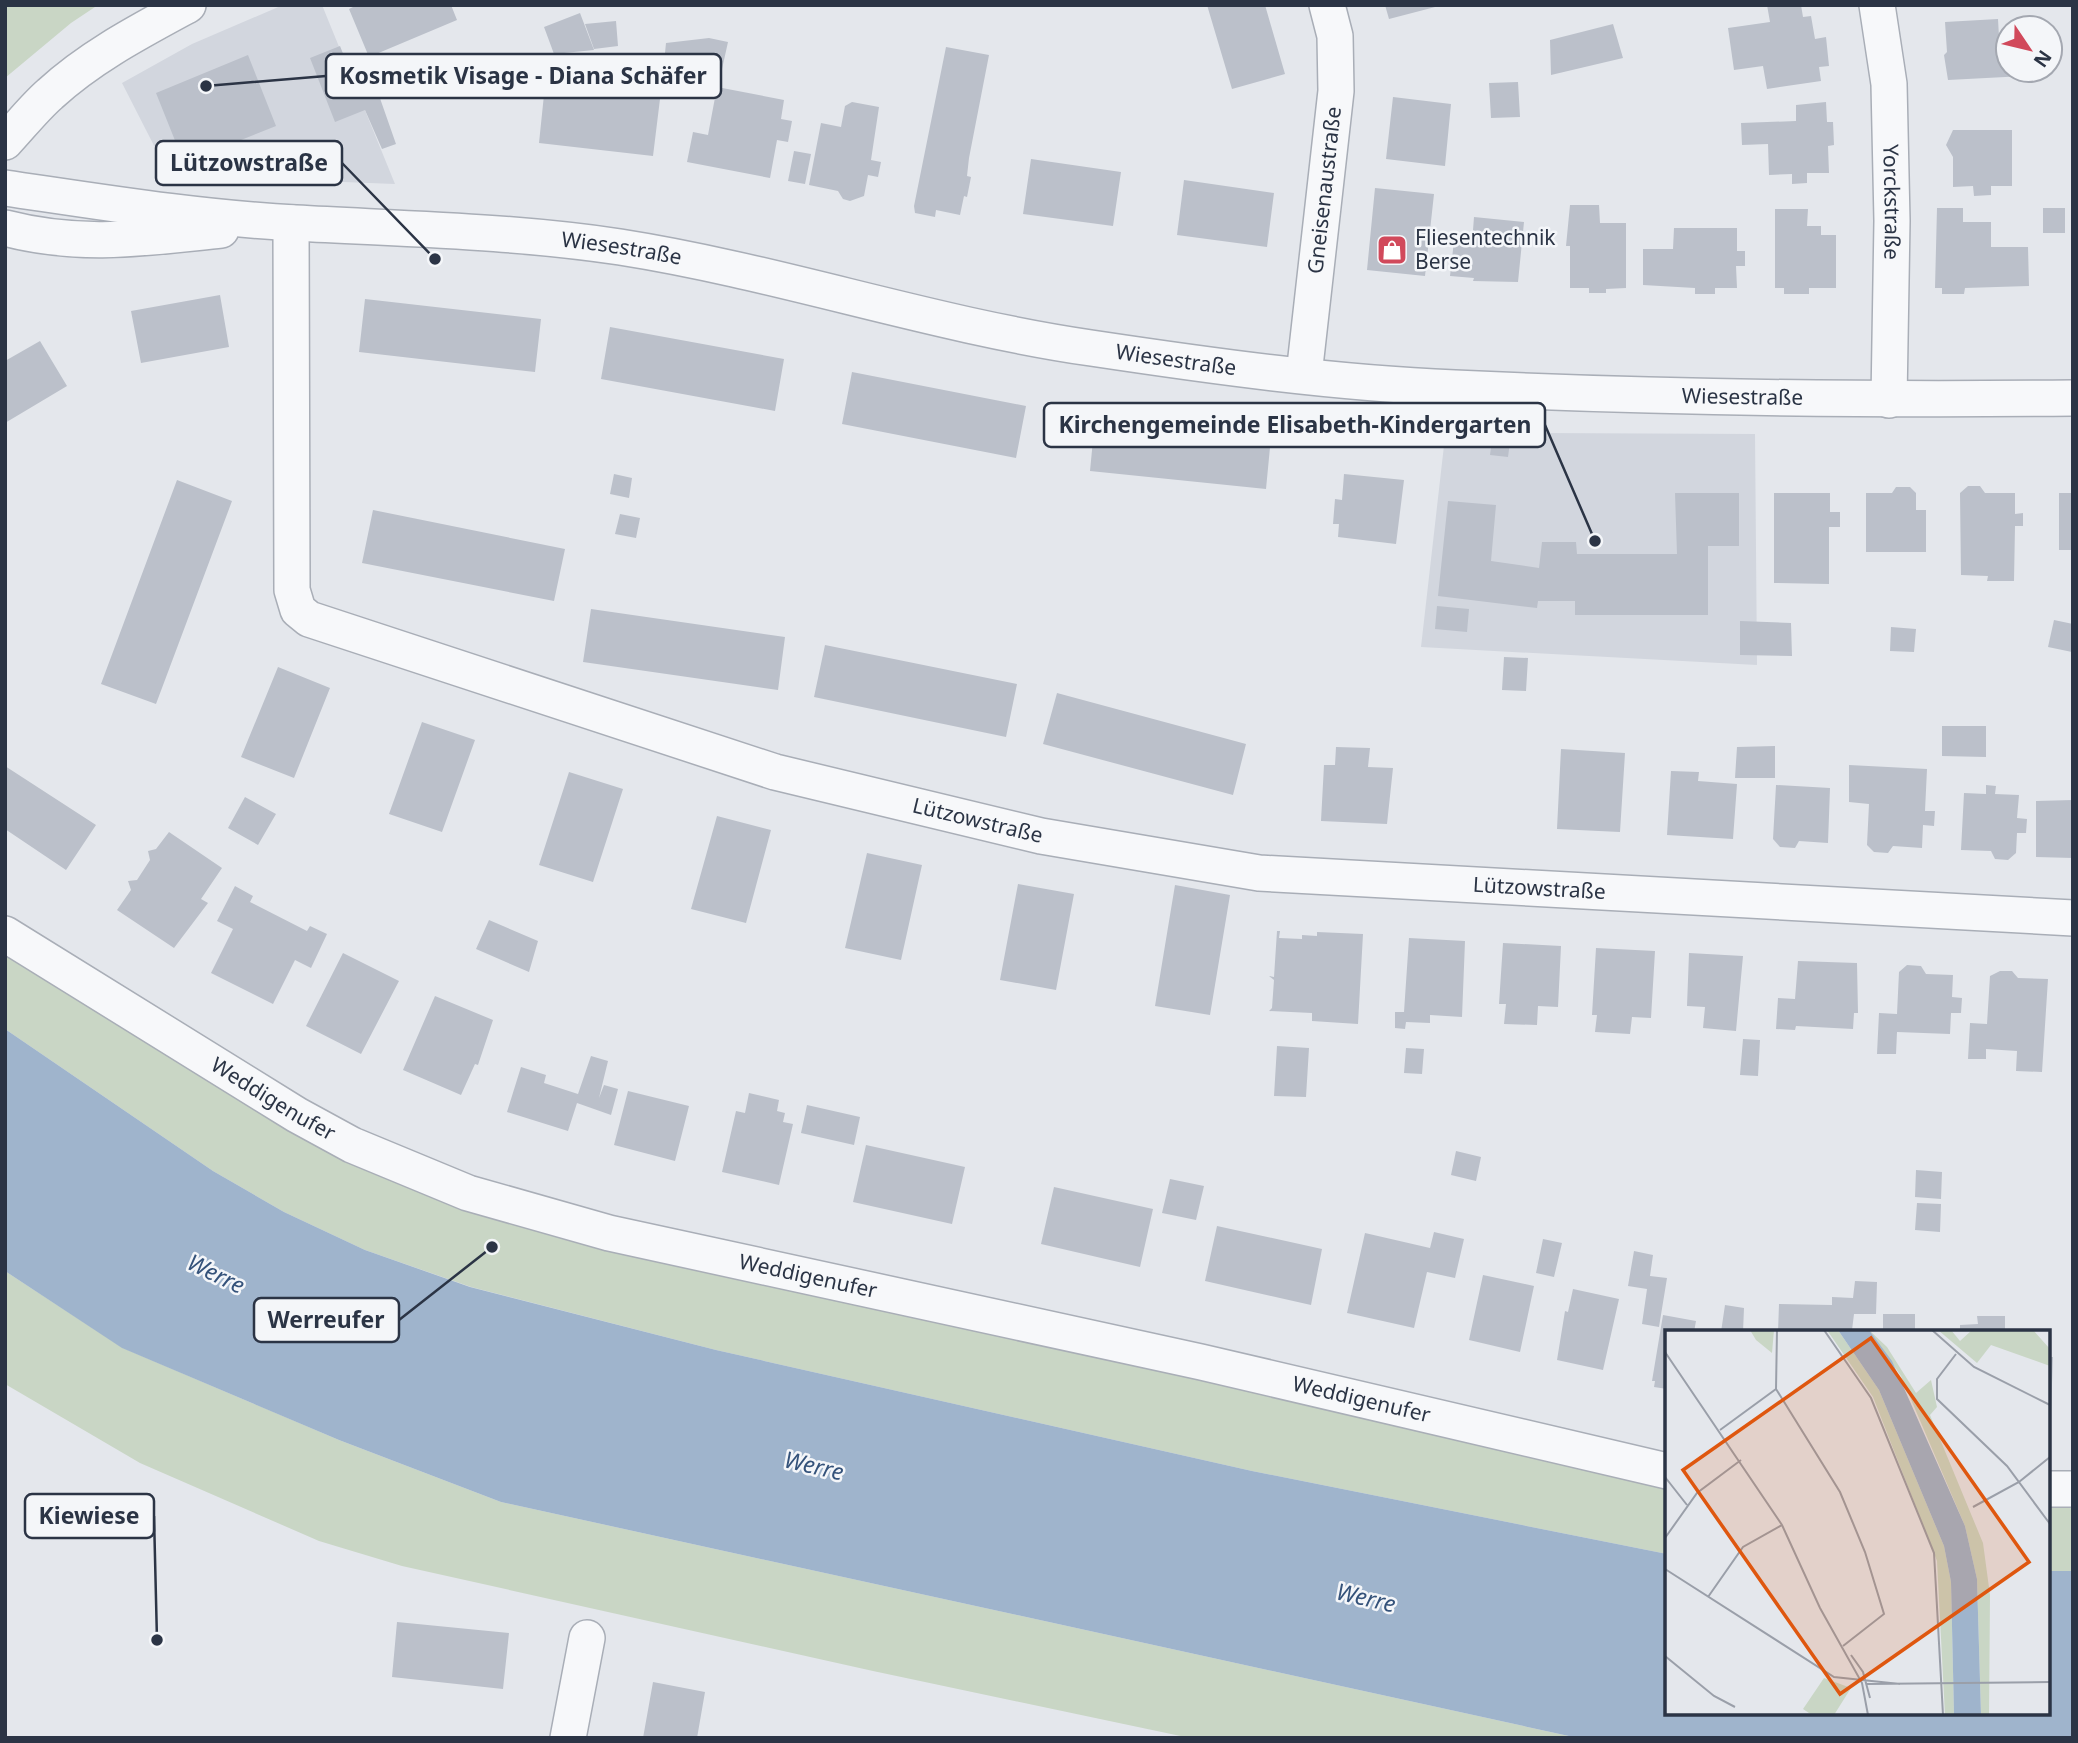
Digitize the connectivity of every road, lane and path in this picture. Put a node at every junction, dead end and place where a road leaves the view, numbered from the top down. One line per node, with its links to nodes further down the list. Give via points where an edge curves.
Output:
1 (188, 5): 4 (street, via 81,69 49,94)
2 (1327, 5): 8 (street, Gneisenaustraße, via 1335,36 1336,91)
3 (1877, 5): 10 (street, Yorckstraße, via 1889,84)
4 (5, 142)
5 (5, 188): 6 (street, Wiesestraße)
6 (291, 223): 7 (street, Wiesestraße, via 103,242); 8 (street, Wiesestraße, via 451,229 618,247 766,275 979,328 1088,348); 11 (street, Lützowstraße, via 292,590 298,610 309,619 775,772 1041,836 1231,869)
7 (5, 228)
8 (1304, 375): 10 (street, Wiesestraße, via 1451,388)
9 (2073, 398): 10 (street, Wiesestraße)
10 (1889, 400)
11 (2073, 918)
12 (5, 934): 13 (street, Weddigenufer, via 297,1115 352,1145 468,1193 609,1233 1201,1362)
13 (1665, 1471)
14 (2050, 1489): 15 (street)
15 (2073, 1489)
16 (587, 1638): 17 (street)
17 (568, 1738)

